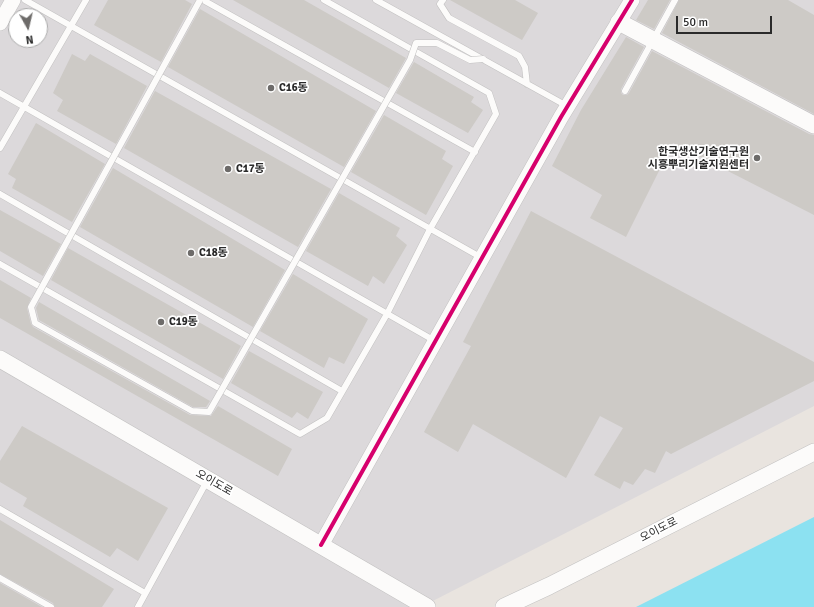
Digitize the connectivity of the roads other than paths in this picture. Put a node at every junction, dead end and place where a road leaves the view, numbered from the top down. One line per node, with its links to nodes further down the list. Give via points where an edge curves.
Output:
1 (25, 0): 13 (lane)
2 (86, 0): 13 (lane)
3 (200, 0): 15 (lane, bridge, via 30,307 35,324 192,411 209,412 410,60 416,43 437,43 470,60)
4 (203, 0): 23 (lane)
5 (324, 0): 23 (lane, via 489,93 496,114)
6 (376, 0): 15 (lane)
7 (443, 0): 16 (lane, via 440,4 449,18 519,56 525,67)
8 (632, 0): 11 (street)
9 (675, 0): 14 (lane)
10 (10, 2): 12 (street)
11 (619, 22): 14 (main road); 19 (street)
12 (0, 23)
13 (71, 26): 20 (lane); 25 (lane)
14 (653, 40): 17 (lane); 21 (main road)
15 (483, 59): 16 (lane)
16 (528, 84): 19 (lane)
17 (625, 91)
18 (0, 93): 20 (lane)
19 (567, 106): 26 (street)
20 (24, 107): 22 (lane); 28 (lane)
21 (814, 125)
22 (0, 148)
23 (475, 152): 25 (lane)
24 (0, 194): 31 (lane)
25 (430, 229): 26 (lane); 28 (lane)
26 (482, 258): 29 (street)
27 (0, 264): 31 (lane, via 300,434 326,418)
28 (387, 314): 29 (lane); 31 (lane)
29 (435, 342): 35 (street)
30 (0, 359): 33 (main road, 오이도로)
31 (342, 391)
32 (814, 452): 41 (main road, 오이도로)
33 (208, 479): 35 (main road, 오이도로); 37 (lane)
34 (0, 509): 37 (lane)
35 (321, 545): 40 (main road, 오이도로)
36 (0, 578): 38 (lane)
37 (145, 593): 39 (lane)
38 (51, 607)
39 (138, 607)
40 (427, 607)
41 (504, 607)

